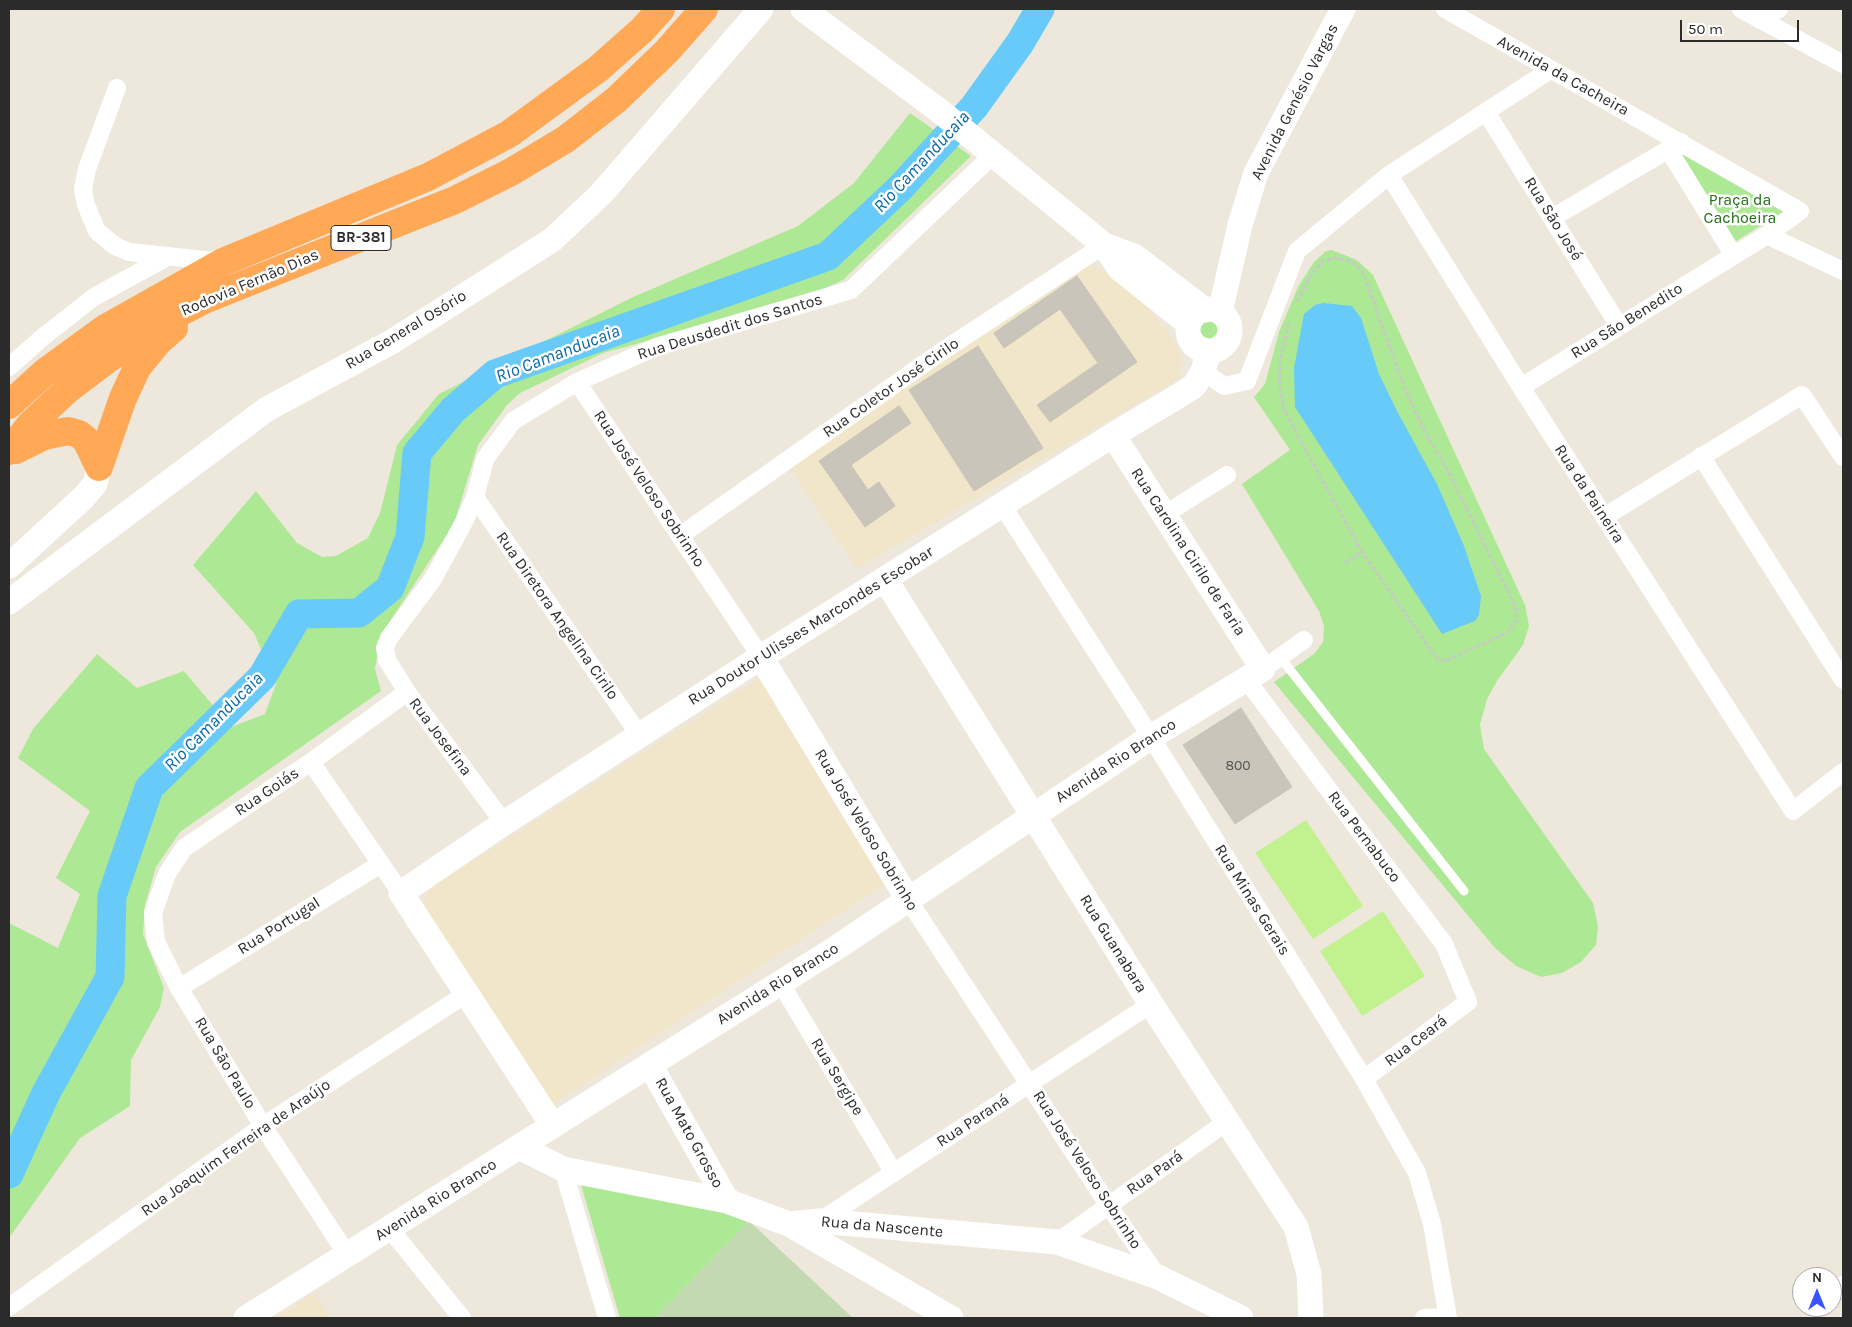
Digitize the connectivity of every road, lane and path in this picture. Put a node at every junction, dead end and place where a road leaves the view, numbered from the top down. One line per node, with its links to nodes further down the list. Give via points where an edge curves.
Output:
1 (661, 9): 22 (highway, Rodovia Fernão Dias / BR-381, via 598,69 509,134 428,177)
2 (704, 9): 24 (highway, Rodovia Fernão Dias / BR-381, via 668,51 616,100 566,139 511,172 455,200)
3 (761, 9): 49 (street, Rua General Osório, via 601,194 552,240 393,340 267,409)
4 (803, 9): 15 (street)
5 (1342, 9): 26 (street, Avenida Genésio Vargas, via 1256,173 1240,225)
6 (1445, 9): 11 (street, Avenida da Cacheira)
7 (1742, 9): 9 (street)
8 (1779, 9): 9 (street)
9 (1760, 20): 10 (street)
10 (1843, 64)
11 (1550, 70): 13 (street); 14 (street, Avenida da Cacheira)
12 (117, 88): 21 (street, via 87,169 86,204 97,231 115,246 129,252)
13 (1486, 112): 16 (street); 17 (street, Rua São José)
14 (1674, 146): 17 (street); 18 (street, via 1800,211); 20 (street)
15 (994, 154): 19 (street); 31 (street, Rua Deusdedit dos Santos, via 851,290 656,347)
16 (1389, 174): 29 (street, via 1298,251 1247,381 1224,386); 32 (street, Rua da Paineira)
17 (1552, 218): 28 (street, Rua São José)
18 (1767, 235): 20 (street); 23 (street)
19 (1104, 245): 26 (street, via 1134,256); 44 (street, Rua Coletor José Cirilo, via 935,356)
20 (1733, 254): 28 (street, Rua São Benedito)
21 (169, 256): 22 (street); 30 (street, via 94,297)
22 (224, 262): 33 (highway, Rodovia Fernão Dias / BR-381, via 104,329)
23 (1843, 270)
24 (204, 300): 35 (highway, Rodovia Fernão Dias / BR-381, via 158,325 67,390 30,425); 38 (highway, via 158,342 137,368 122,398)
25 (1294, 308): 45 (path, via 1311,275 1323,262 1336,258 1347,260 1363,272 1405,389 1514,604 1516,622 1506,633 1445,661 1438,660)
26 (1205, 315): 29 (street, via 1191,341 1202,350); 29 (street, via 1229,322 1230,336)
27 (1291, 315): 45 (path, via 1280,364 1284,410)
28 (1619, 326): 32 (street, Rua São Benedito)
29 (1206, 361): 34 (street, Rua Doutor Ulisses Marcondes Escobar, via 1194,386)
30 (9, 367)
31 (577, 382): 40 (street, Rua Deusdedit dos Santos, via 513,421 485,459); 44 (street, Rua José Veloso Sobrinho)
32 (1521, 387): 43 (street, Rua da Paineira)
33 (9, 403)
34 (1112, 435): 41 (street, Rua Doutor Ulisses Marcondes Escobar); 42 (street, Rua Carolina Cirilo de Faria)
35 (9, 452): 38 (highway, via 44,436 68,431 86,440)
36 (1702, 456): 37 (street, via 1802,395); 43 (street); 54 (street)
37 (1843, 457)
38 (99, 467): 47 (street, via 95,484 84,497)
39 (1227, 475): 42 (street)
40 (475, 497): 51 (street, Rua Deusdedit dos Santos, via 433,579); 56 (street, Rua Diretora Angelina Cirilo)
41 (1002, 505): 48 (street, Rua Doutor Ulisses Marcondes Escobar); 57 (street, Rua Minas Gerais)
42 (1164, 515): 53 (street, Rua Carolina Cirilo de Faria)
43 (1604, 516): 59 (street, Rua da Paineira, via 1793,810)
44 (681, 536): 52 (street, Rua José Veloso Sobrinho)
45 (1362, 552): 46 (path)
46 (1345, 563)
47 (9, 566)
48 (886, 579): 52 (street, Rua Doutor Ulisses Marcondes Escobar); 60 (street, Rua Guanabara)
49 (9, 602)
50 (1304, 640): 53 (street, Avenida Rio Branco)
51 (385, 648): 55 (street, Rua Josefina, via 388,660)
52 (761, 658): 56 (street, Rua Doutor Ulisses Marcondes Escobar); 65 (street, Rua José Veloso Sobrinho)
53 (1263, 668): 57 (street, Avenida Rio Branco); 63 (lane); 70 (street, Rua Pernabuco, via 1444,944)
54 (1843, 680)
55 (407, 692): 58 (street, Rua Goiás); 61 (street, Rua Josefina)
56 (640, 736): 61 (street, Rua Doutor Ulisses Marcondes Escobar)
57 (1151, 737): 60 (street, Avenida Rio Branco); 73 (street, Rua Minas Gerais)
58 (311, 762): 62 (street); 66 (street, Rua Goiás, via 184,848 167,874)
59 (1843, 772)
60 (1032, 816): 65 (street, Avenida Rio Branco); 71 (street, Rua Guanabara)
61 (504, 823): 64 (street, Rua Doutor Ulisses Marcondes Escobar)
62 (379, 865): 64 (street); 68 (street, Rua Portugal)
63 (1464, 891)
64 (401, 893): 69 (street)
65 (909, 901): 67 (street, Avenida Rio Branco); 74 (street, Rua José Veloso Sobrinho)
66 (153, 913): 68 (street, Rua São Paulo, via 156,942)
67 (780, 982): 72 (street, Avenida Rio Branco); 80 (street, Rua Sergipe)
68 (180, 988): 76 (street, Rua São Paulo)
69 (466, 994): 76 (street, Rua Joaquim Ferreira de Araújo); 77 (street)
70 (1468, 1002): 73 (street, Rua Ceará)
71 (1151, 1004): 74 (street, Rua Paraná); 75 (street, Rua Guanabara)
72 (650, 1064): 77 (street, Avenida Rio Branco); 81 (street, Rua Mato Grosso)
73 (1364, 1079): 97 (street, Rua Minas Gerais, via 1418,1173 1432,1224)
74 (1030, 1084): 80 (street, Rua Paraná); 82 (street, Rua José Veloso Sobrinho)
75 (1228, 1122): 82 (street, Rua Pará); 95 (street, Rua Guanabara, via 1296,1227 1309,1274)
76 (263, 1126): 87 (street, Rua São Paulo); 89 (street, Rua Joaquim Ferreira de Araújo)
77 (553, 1126): 78 (street, Avenida Rio Branco)
78 (519, 1147): 79 (street, Rua da Nascente); 85 (street, Avenida Rio Branco)
79 (563, 1169): 81 (street, Rua da Nascente); 92 (street)
80 (894, 1173): 83 (street, Rua Paraná)
81 (727, 1201): 84 (street, Rua da Nascente)
82 (1109, 1206): 86 (street, Rua Pará); 88 (street, Rua José Veloso Sobrinho)
83 (820, 1221): 84 (street, Rua da Nascente); 86 (street, Rua da Nascente)
84 (789, 1224): 93 (street)
85 (390, 1230): 87 (street, Avenida Rio Branco); 91 (street)
86 (1057, 1242): 88 (street, Rua da Nascente)
87 (348, 1256): 90 (street, Avenida Rio Branco)
88 (1158, 1277): 94 (street, Rua da Nascente)
89 (9, 1307)
90 (246, 1318)
91 (462, 1318)
92 (607, 1318)
93 (951, 1318)
94 (1241, 1318)
95 (1311, 1318)
96 (1424, 1318): 97 (street)
97 (1448, 1318)

